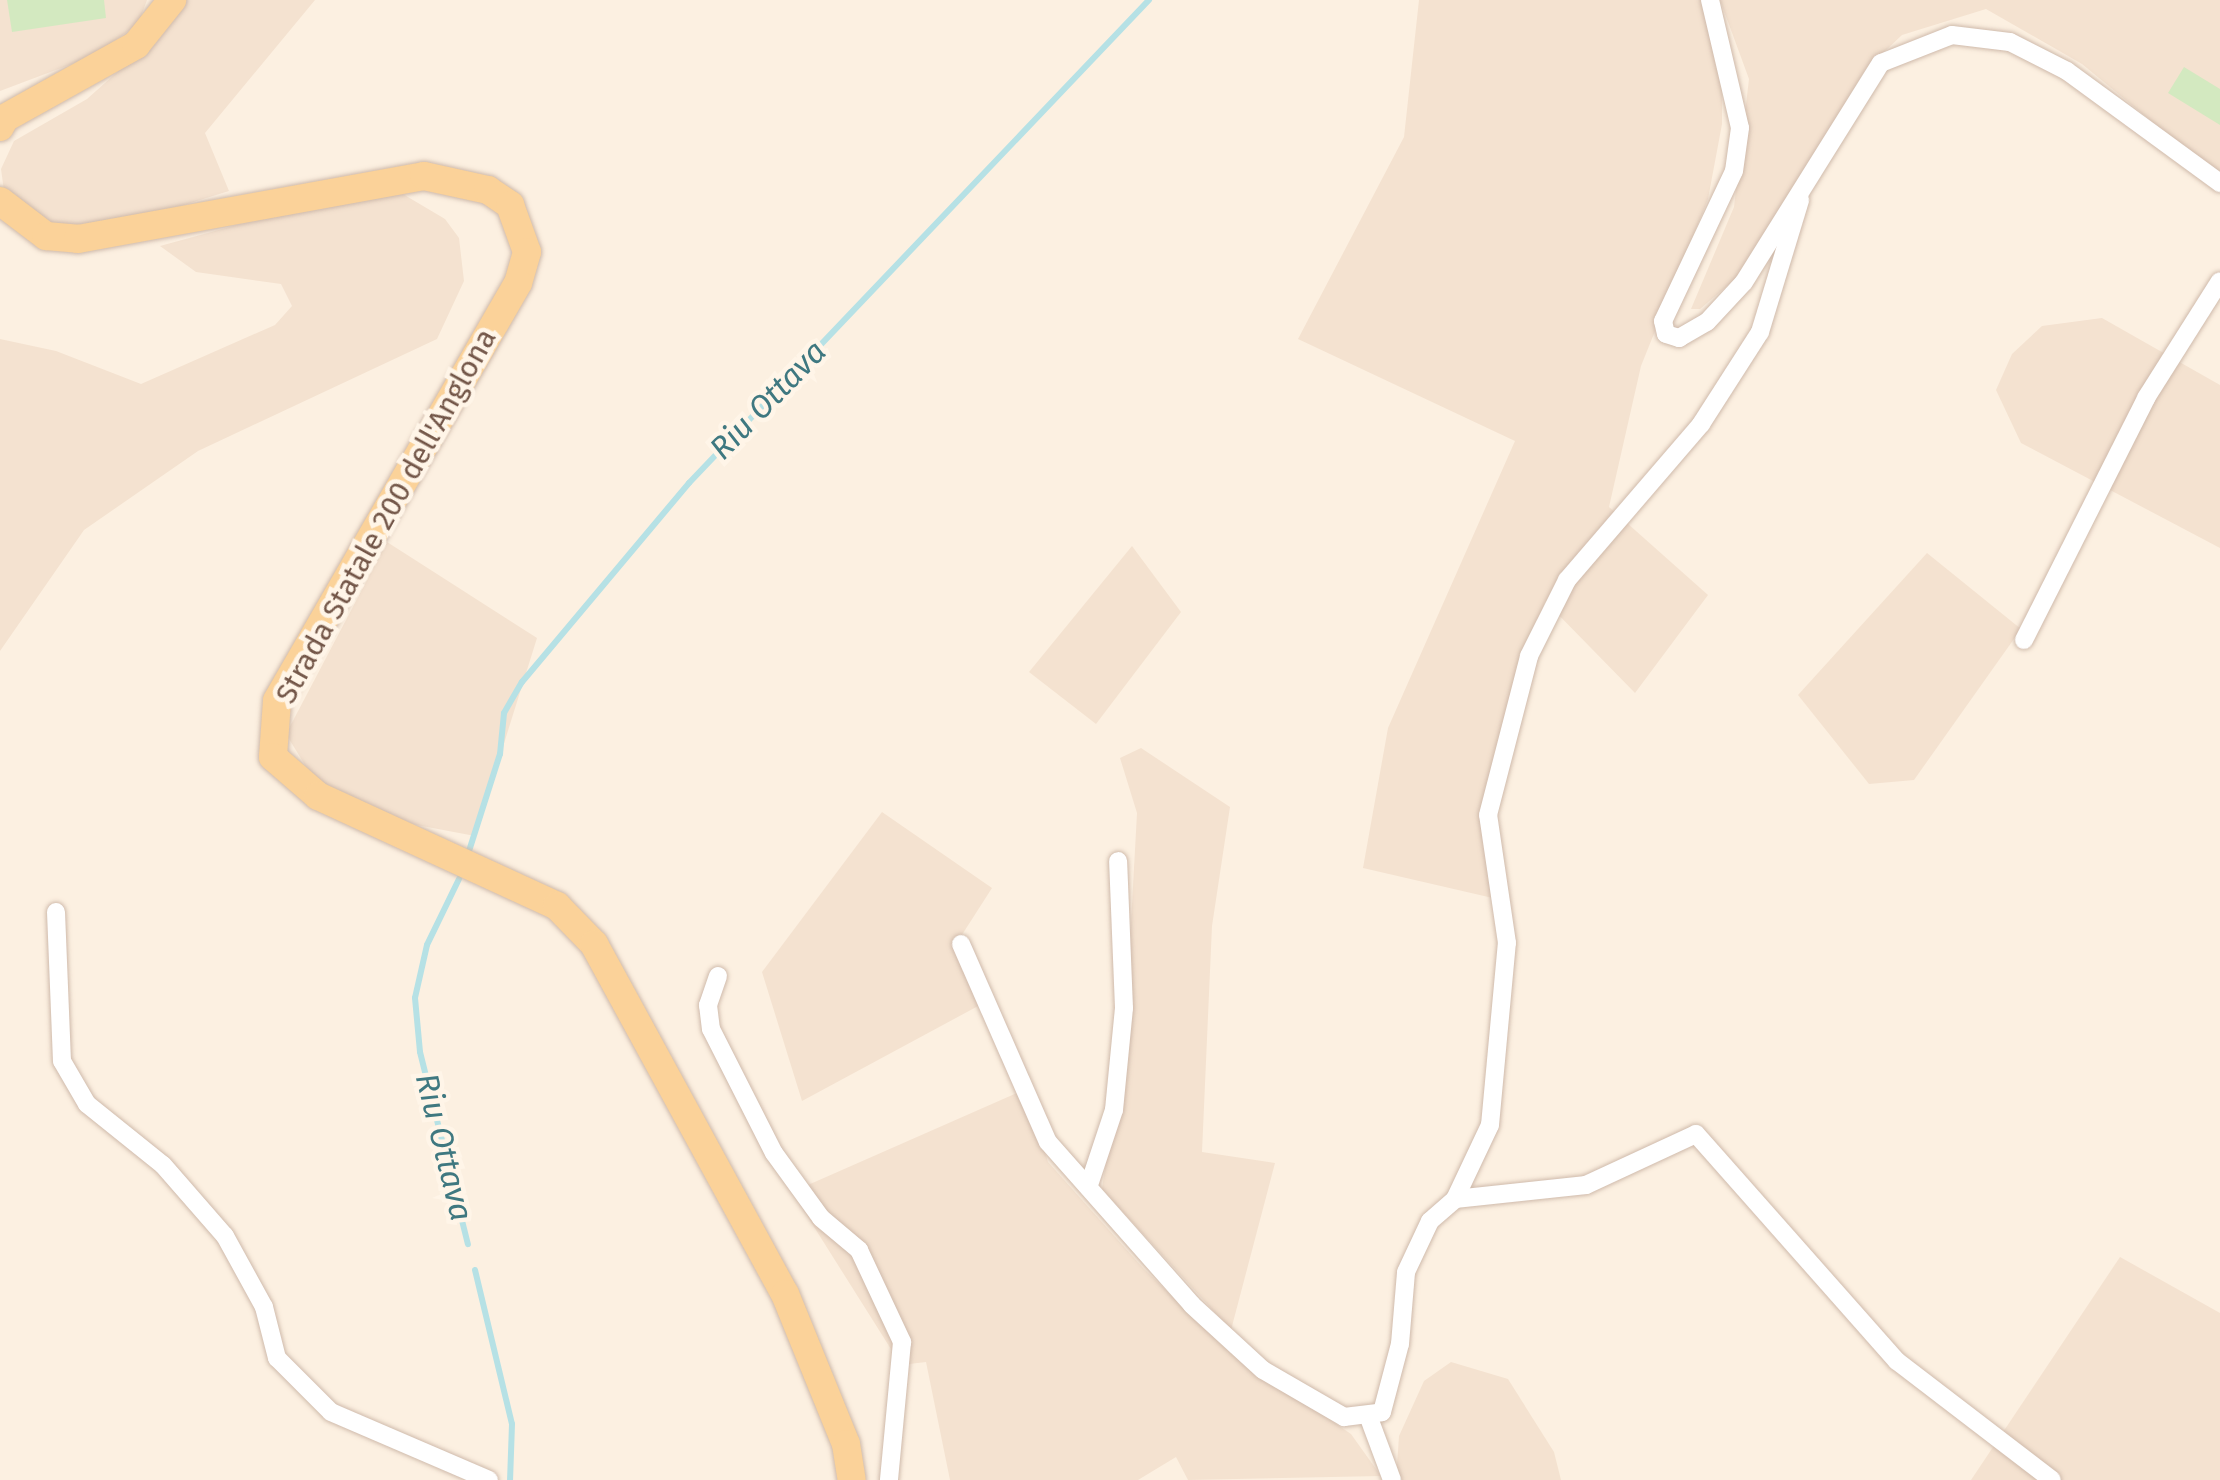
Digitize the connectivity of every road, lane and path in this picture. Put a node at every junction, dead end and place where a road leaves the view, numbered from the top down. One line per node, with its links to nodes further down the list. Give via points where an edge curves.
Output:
1 (172, 0): 3 (main road, via 136,45 5,118)
2 (1710, 0): 6 (street, via 1740,128 1734,172 1662,322 1666,334 1679,338 1706,322)
3 (0, 127)
4 (2220, 183): 6 (street, via 2067,72 2010,42 1952,35 1881,64 1830,136)
5 (0, 200): 17 (main road, Strada Statale 200 dell'Anglona, via 46,236 78,239 424,176 488,190 510,205 527,252 518,283 278,700 270,730 273,758 318,796 481,866 574,919 617,980 784,1294 846,1444)
6 (1800, 200): 14 (street, via 1760,332 1701,424 1567,580 1529,656 1488,815 1507,943 1490,1125)
7 (2220, 281): 8 (street, via 2146,398)
8 (2024, 640)
9 (1118, 861): 13 (street, via 1122,1025 1114,1110)
10 (56, 912): 16 (street, via 62,1061 87,1104 163,1165 226,1236 264,1307 277,1358 331,1412)
11 (961, 944): 13 (street, via 1048,1142)
12 (718, 976): 18 (street, via 708,1005 712,1030 774,1153 820,1218 859,1250 902,1342)
13 (1090, 1182): 15 (street, via 1192,1305 1263,1370 1344,1417)
14 (1455, 1199): 15 (street, via 1430,1220 1406,1272 1391,1390 1382,1412); 20 (street, via 1586,1185 1696,1134 1897,1361)
15 (1369, 1418): 19 (street)
16 (489, 1480)
17 (852, 1480)
18 (889, 1480)
19 (1392, 1480)
20 (2052, 1480)

